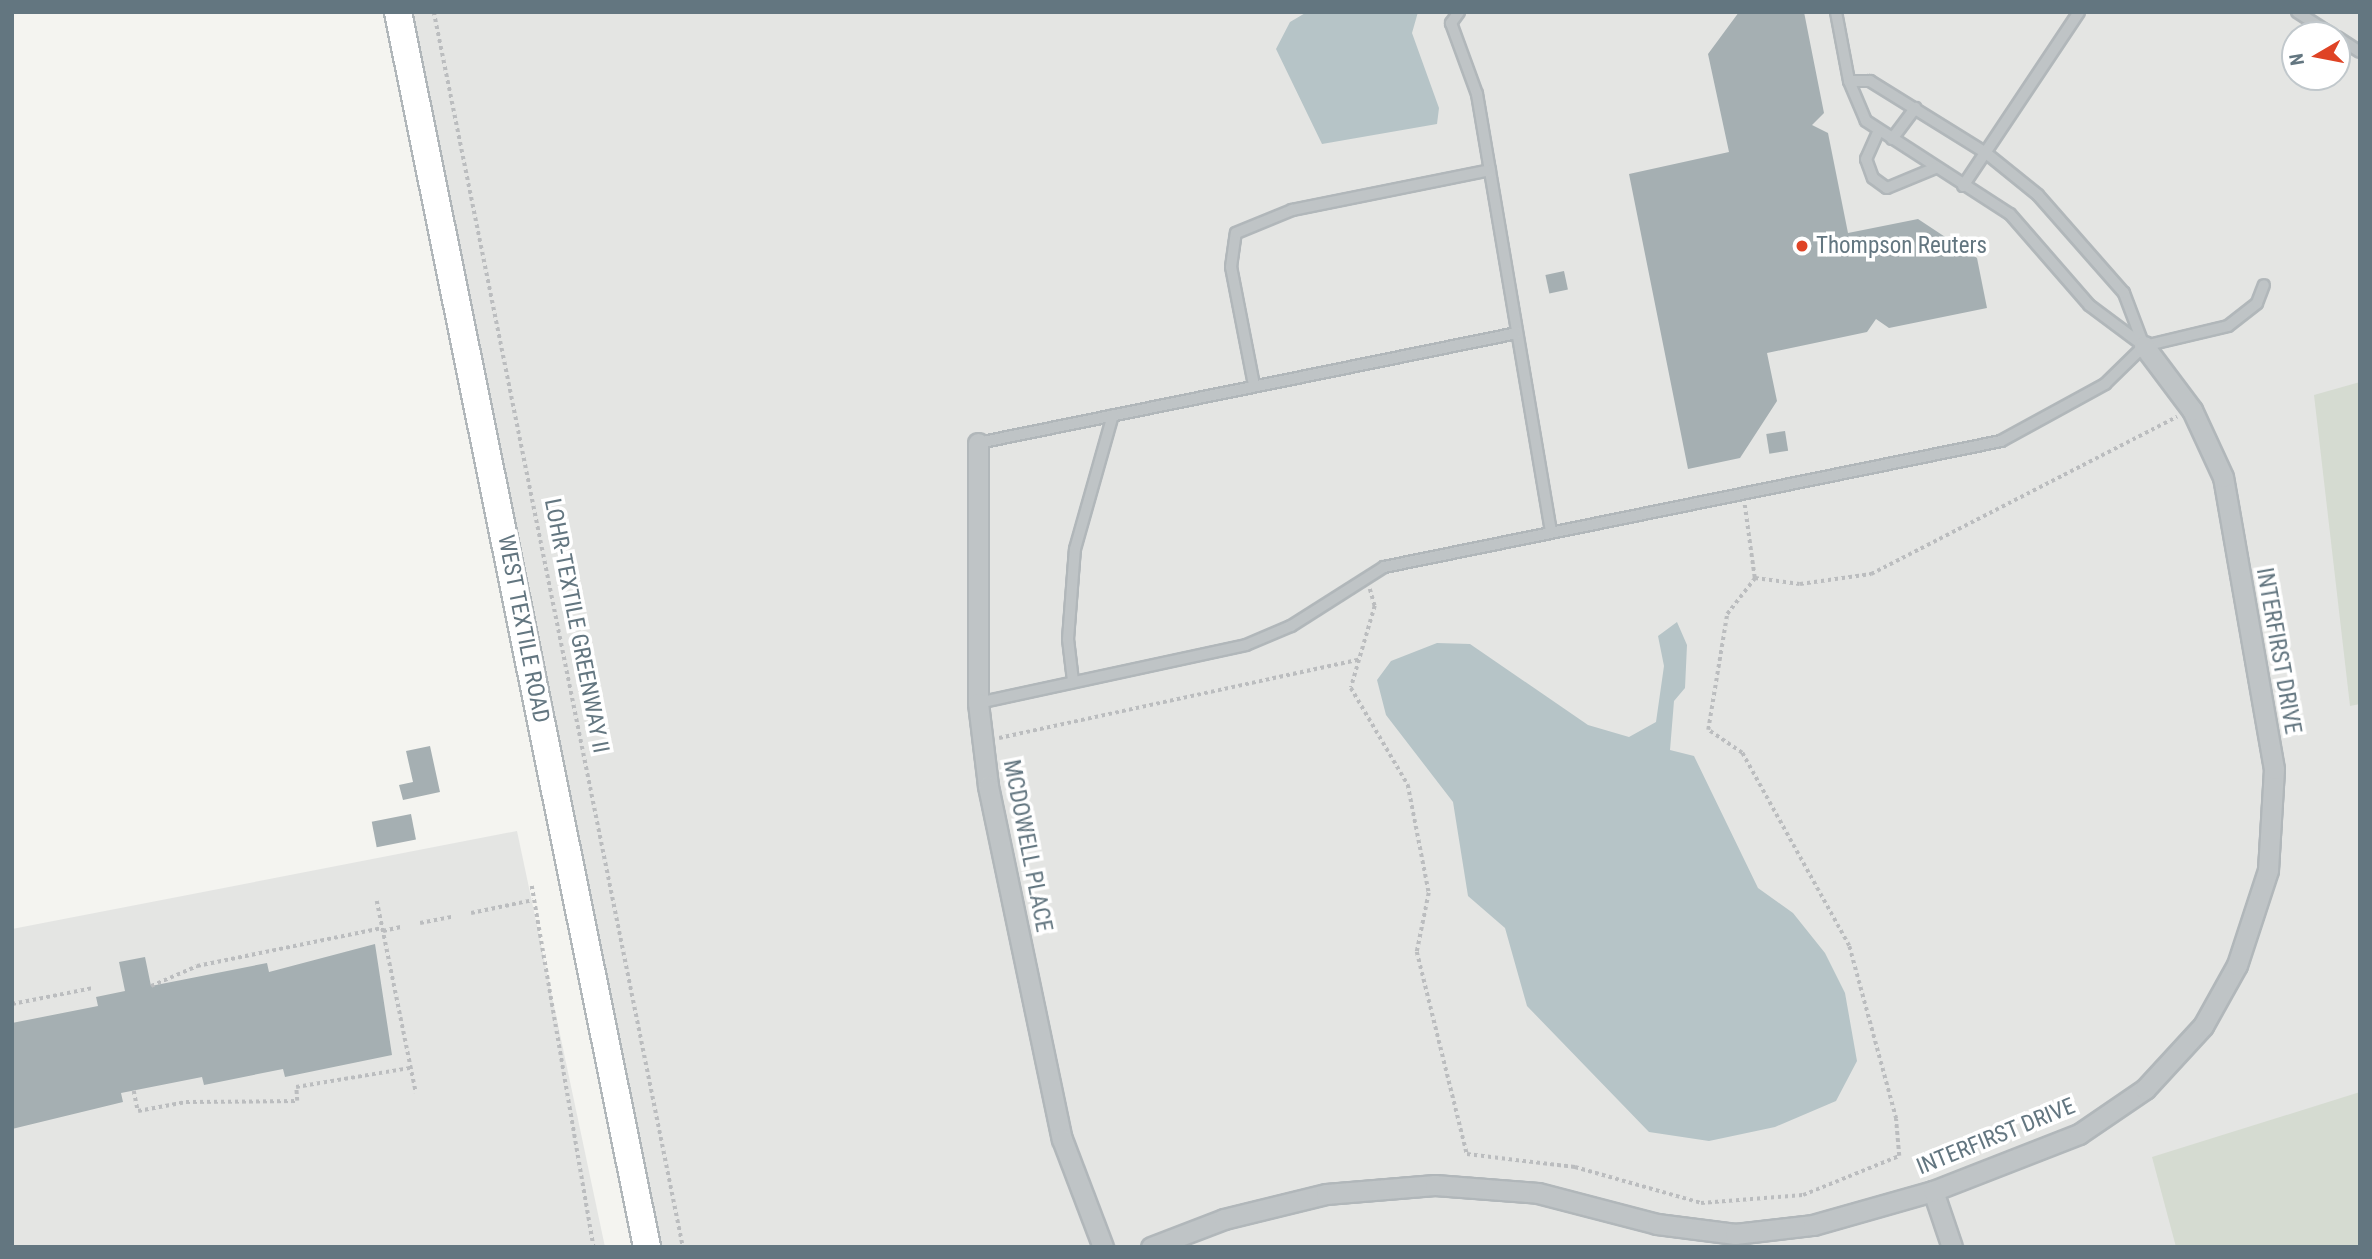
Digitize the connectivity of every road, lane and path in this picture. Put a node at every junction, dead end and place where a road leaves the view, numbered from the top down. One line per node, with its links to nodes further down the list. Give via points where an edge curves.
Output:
1 (398, 12): 45 (main road, WEST TEXTILE ROAD)
2 (434, 12): 46 (path, LOHR-TEXTILE GREENWAY II)
3 (1459, 12): 12 (lane, via 1451,23 1477,94)
4 (1836, 12): 6 (lane)
5 (2079, 12): 10 (lane)
6 (1849, 81): 7 (lane, via 1870,81); 8 (lane, via 1866,121)
7 (1914, 108): 9 (lane); 10 (lane)
8 (1879, 130): 9 (lane); 11 (lane, via 1866,159 1873,178 1887,188)
9 (1892, 139): 11 (lane)
10 (1986, 153): 13 (lane); 16 (lane, via 2038,195 2124,293)
11 (1935, 168): 13 (lane)
12 (1490, 170): 15 (lane); 17 (lane, via 1292,210 1236,233 1231,267)
13 (1963, 186): 16 (lane, via 2010,214 2089,305)
14 (2264, 285): 16 (lane, via 2257,303 2228,326)
15 (1517, 332): 17 (lane); 22 (lane)
16 (2144, 346): 18 (street, INTERFIRST DRIVE); 21 (lane, via 2105,384 2001,441)
17 (1254, 385): 19 (lane)
18 (2192, 410): 24 (path, via 1871,574 1801,584); 43 (street, INTERFIRST DRIVE, via 2223,477 2274,769 2268,870 2237,965 2203,1026 2145,1089 2079,1134)
19 (1114, 415): 20 (lane); 26 (lane, via 1074,550 1068,639)
20 (978, 443): 27 (street, MCDOWELL PLACE)
21 (1744, 493): 22 (lane); 24 (path)
22 (1551, 532): 23 (lane)
23 (1366, 573): 25 (path, via 1375,606); 26 (lane, via 1291,626 1246,645)
24 (1755, 578): 25 (path, via 1727,614 1708,730 1742,753 1849,946 1896,1119 1899,1156 1803,1195 1701,1203 1575,1167 1466,1154 1417,952 1429,893 1408,785 1351,688)
25 (1360, 659): 28 (path)
26 (1073, 681): 27 (lane)
27 (978, 703): 28 (street, MCDOWELL PLACE)
28 (983, 742): 47 (street, MCDOWELL PLACE, via 1062,1139)
29 (532, 886): 30 (path)
30 (533, 900): 32 (path); 44 (path)
31 (377, 901): 36 (path)
32 (471, 913)
33 (451, 917): 34 (path)
34 (420, 923)
35 (401, 927): 36 (path)
36 (383, 929): 37 (path, via 197,966); 40 (path)
37 (151, 986)
38 (93, 988): 39 (path)
39 (12, 1004)
40 (410, 1068): 41 (path, via 296,1087 297,1101 186,1102 138,1111); 42 (path)
41 (134, 1091)
42 (416, 1093)
43 (1933, 1191): 48 (street, INTERFIRST DRIVE, via 1813,1225 1735,1234 1657,1224 1538,1193 1435,1185 1326,1194 1224,1219); 49 (street)
44 (594, 1247)
45 (647, 1247)
46 (683, 1247)
47 (1103, 1247)
48 (1150, 1247)
49 (1952, 1247)

